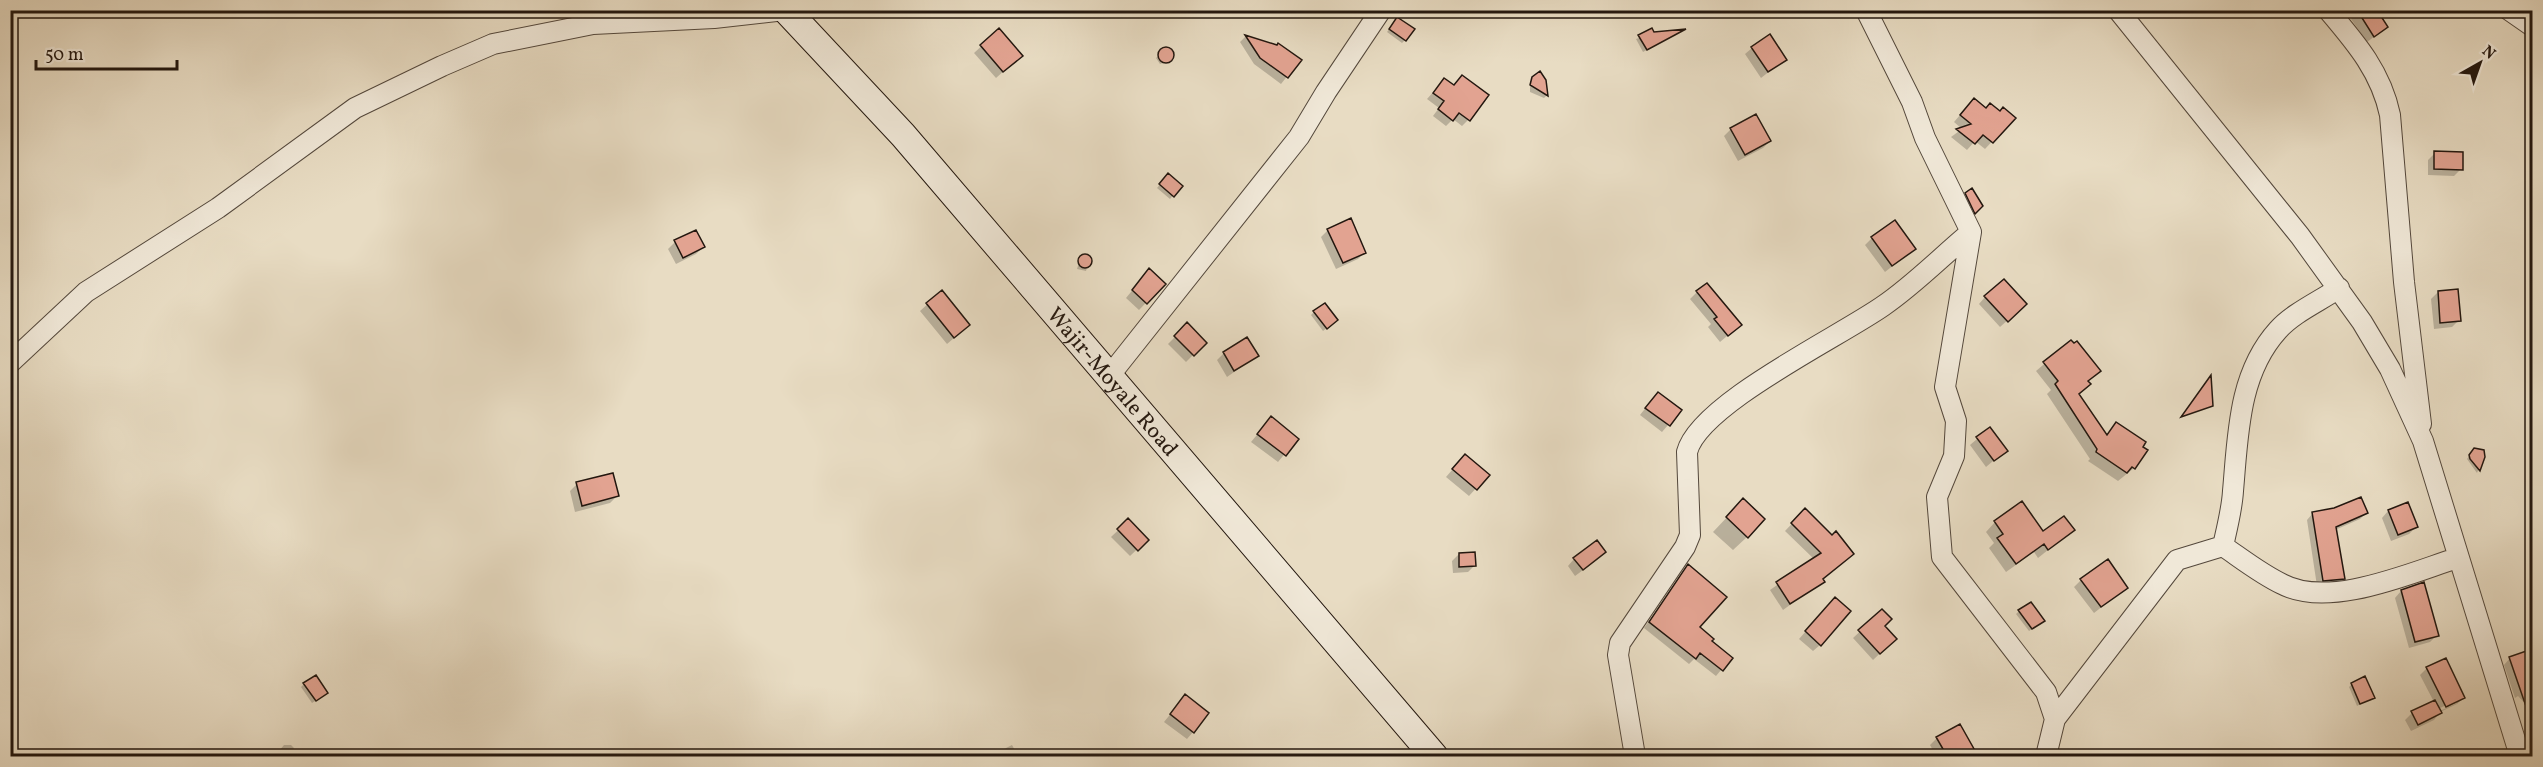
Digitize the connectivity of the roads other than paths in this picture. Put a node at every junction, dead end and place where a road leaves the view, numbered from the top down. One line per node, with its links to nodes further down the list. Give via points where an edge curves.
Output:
1 (786, 10): 10 (street, via 593,24 493,44 442,66 355,108 218,208 86,292); 11 (main road, Wajir-Moyale Road, via 903,135)
2 (1381, 10): 11 (street, via 1299,137)
3 (1866, 10): 8 (street)
4 (2118, 10): 9 (street, via 2241,160)
5 (2328, 10): 12 (street, via 2372,66 2385,90)
6 (2509, 10): 7 (street)
7 (2532, 26)
8 (1971, 232): 15 (street, via 1945,387 1956,421 1954,456 1937,497 1942,557 2046,692); 17 (street, via 1884,306 1749,388 1689,441 1690,535 1628,628 1618,655)
9 (2338, 288): 12 (street, via 2390,369); 13 (street, via 2278,330 2253,371 2235,449 2233,493)
10 (10, 363)
11 (1110, 375): 16 (main road, Wajir-Moyale Road)
12 (2423, 441): 14 (street)
13 (2223, 546): 14 (street, via 2283,585 2307,592 2371,585); 15 (street, via 2177,560)
14 (2457, 558): 19 (street)
15 (2055, 719): 18 (street)
16 (1434, 756)
17 (1635, 756)
18 (2046, 756)
19 (2520, 756)

